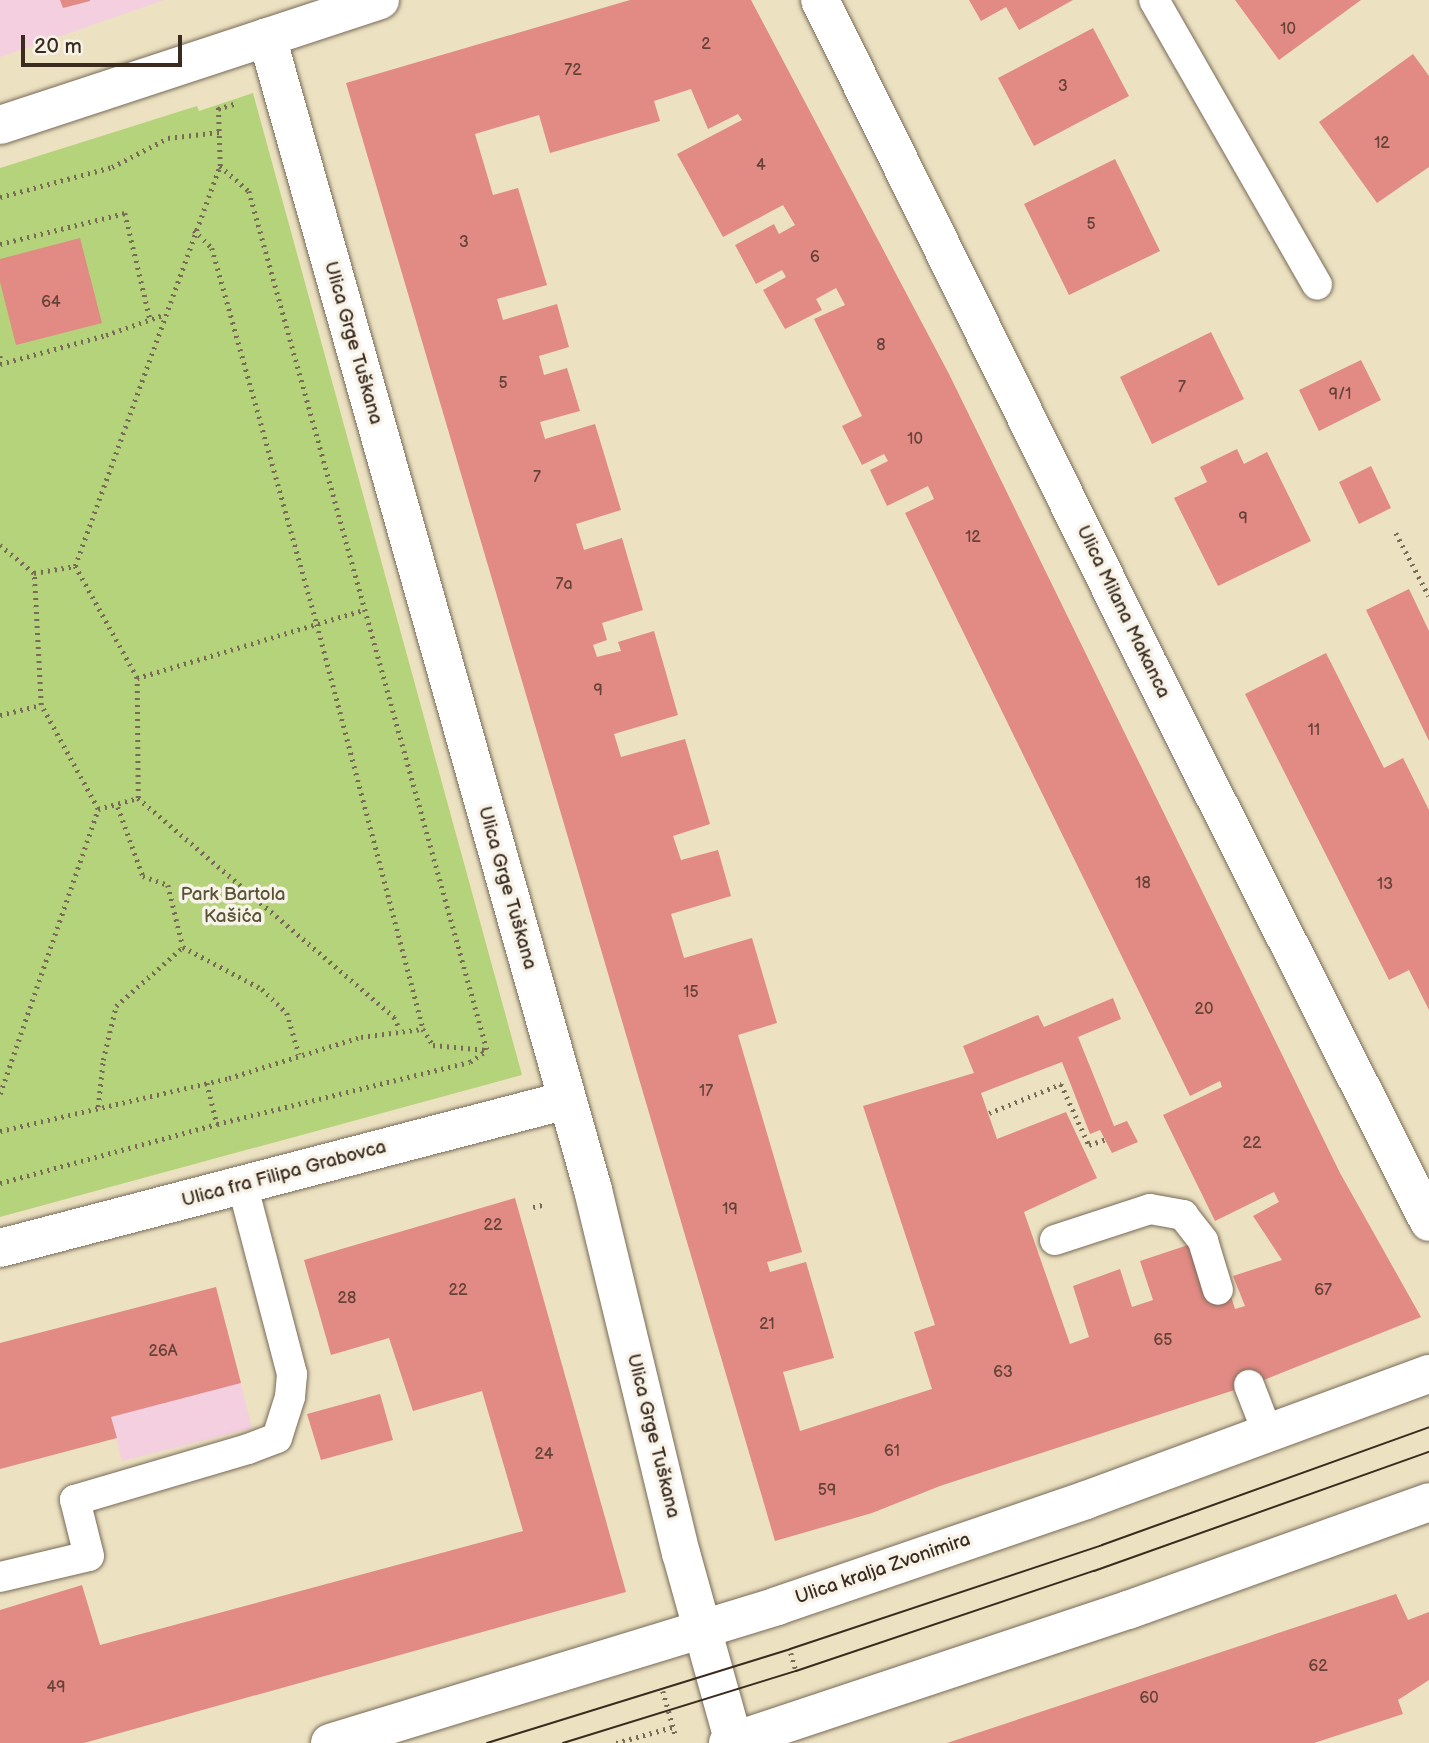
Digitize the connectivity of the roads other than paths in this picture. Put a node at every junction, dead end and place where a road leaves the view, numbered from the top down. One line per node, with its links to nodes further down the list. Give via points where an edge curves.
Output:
1 (380, 0): 4 (street)
2 (820, 0): 9 (street, Ulica Milana Makanca)
3 (1154, 0): 6 (lane)
4 (267, 37): 5 (street); 7 (street, Ulica Grge Tuškana)
5 (0, 125)
6 (1317, 285)
7 (567, 1100): 8 (street, Ulica fra Filipa Grabovca); 18 (street, Ulica Grge Tuškana)
8 (242, 1184): 11 (street, Ulica fra Filipa Grabovca); 17 (lane, via 292,1374 290,1398 277,1438 75,1500 89,1556)
9 (1429, 1222)
10 (1055, 1240): 12 (lane, via 1150,1209 1183,1215 1203,1241)
11 (0, 1248)
12 (1218, 1290)
13 (1429, 1374): 15 (street, Ulica kralja Zvonimira)
14 (1249, 1385): 15 (lane)
15 (1268, 1434): 18 (street, Ulica kralja Zvonimira)
16 (1429, 1502): 19 (street, via 1128,1610)
17 (0, 1577)
18 (703, 1629): 19 (street, Ulica Grge Tuškana); 20 (street, Ulica kralja Zvonimira)
19 (732, 1742)
20 (330, 1743)

